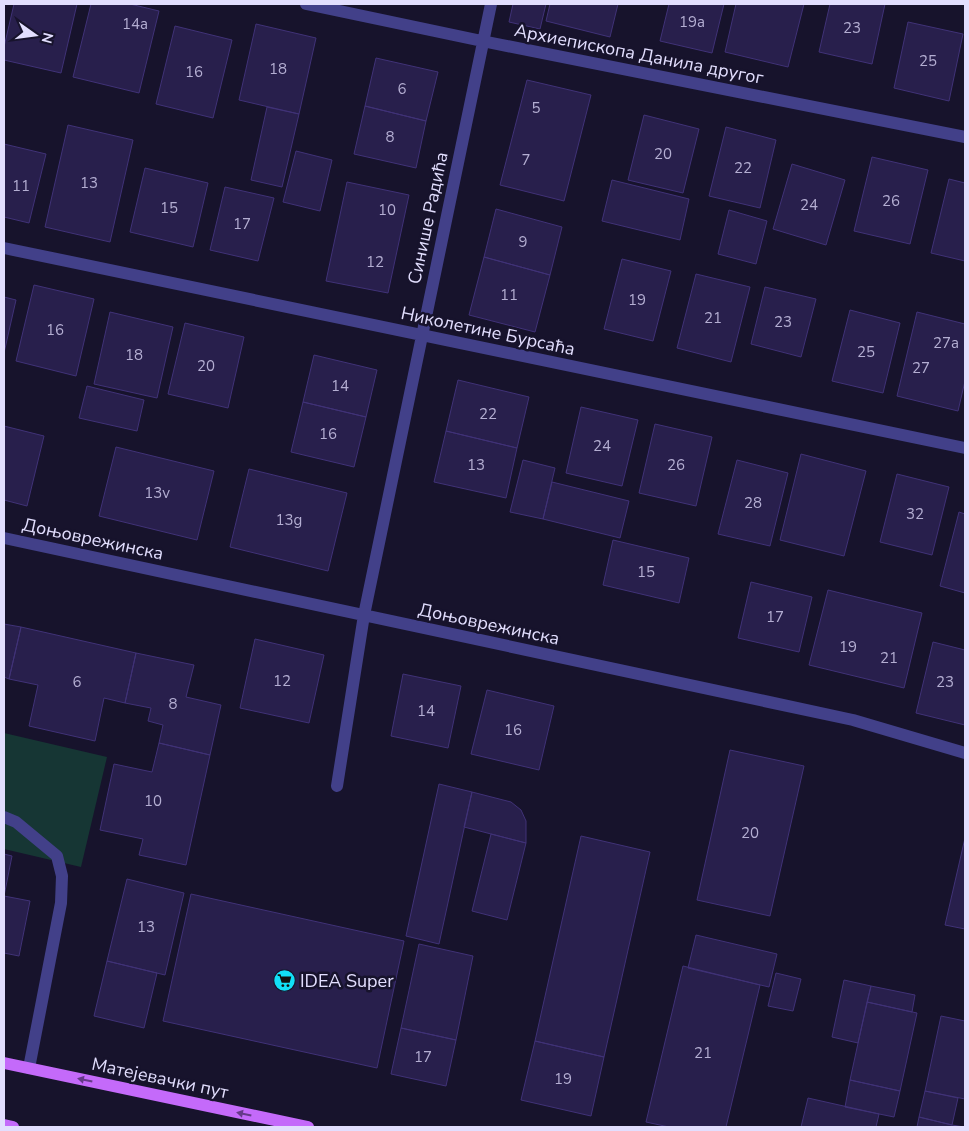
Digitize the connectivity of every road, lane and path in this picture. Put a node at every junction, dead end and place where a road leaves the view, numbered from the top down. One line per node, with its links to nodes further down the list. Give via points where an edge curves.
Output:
1 (306, 4): 3 (street, Архиепископа Данила другог)
2 (490, 4): 3 (street, Синише Радића)
3 (482, 41): 4 (street, Архиепископа Данила другог); 6 (street, Синише Радића)
4 (965, 137)
5 (4, 248): 6 (street, Николетине Бурсаћа)
6 (422, 336): 7 (street, Николетине Бурсаћа); 9 (street, Синише Радића)
7 (965, 448)
8 (4, 538): 9 (street, Доњоврежинска)
9 (364, 615): 10 (street, Доњоврежинска, via 853,720); 11 (street, Синише Радића)
10 (965, 754)
11 (337, 786)
12 (4, 817): 14 (street, via 16,822 57,856 62,876 61,903)
13 (4, 1063): 14 (main road, Матејевачки пут)
14 (29, 1068): 17 (main road, Матејевачки пут, one-way to 14)
15 (4, 1125): 16 (main road)
16 (13, 1127)
17 (308, 1127)

